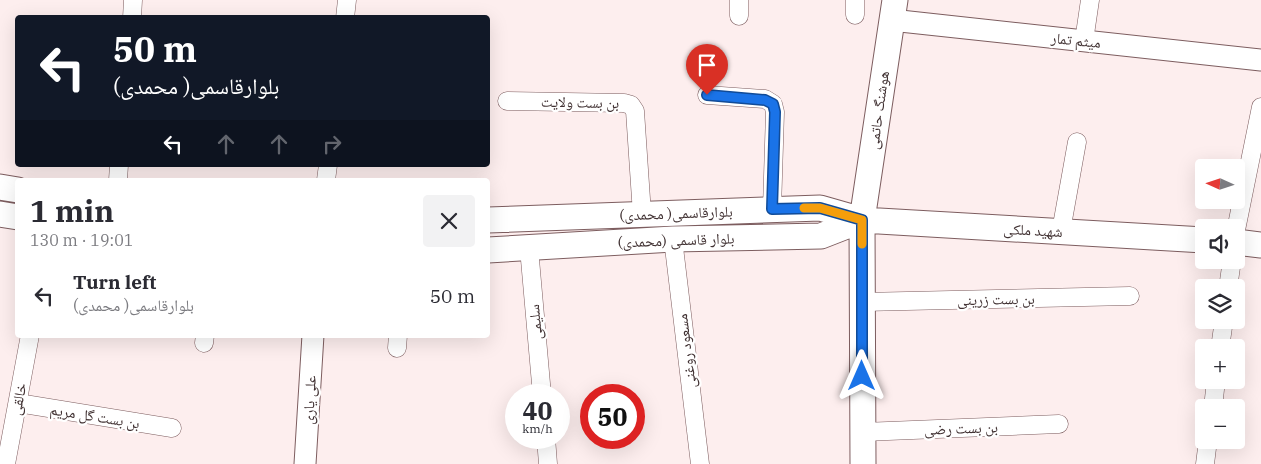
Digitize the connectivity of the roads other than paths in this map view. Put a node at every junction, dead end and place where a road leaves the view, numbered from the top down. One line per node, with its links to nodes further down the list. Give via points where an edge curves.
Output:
1 (133, 0): 5 (street)
2 (346, 0): 6 (street)
3 (1090, 0): 7 (street)
4 (893, 10): 7 (street, میثم تمار); 21 (main road, هوشنگ حاتمی)
5 (132, 15)
6 (345, 15)
7 (1084, 41): 8 (street, میثم تمار)
8 (1261, 60)
9 (707, 95): 15 (street, via 765,100 773,104)
10 (507, 101): 17 (street, بن بست ولایت, via 624,102 631,105 635,111)
11 (1261, 107): 19 (street)
12 (1077, 142): 22 (street)
13 (0, 188): 14 (main road)
14 (15, 190)
15 (772, 209): 17 (main road, بلوارقاسمی( محمدی)); 21 (main road, بلوارقاسمی( محمدی), via 820,208)
16 (0, 214): 18 (main road)
17 (642, 214): 20 (main road, بلوارقاسمی( محمدی))
18 (15, 216)
19 (1238, 219)
20 (490, 220)
21 (862, 220): 22 (main road, شهید ملکی); 23 (main road, بلوار قاسمی (محمدی), via 821,236); 30 (main road, هوشنگ حاتمی)
22 (1061, 231): 24 (main road, شهید ملکی)
23 (673, 239): 27 (main road, بلوار قاسمی (محمدی)); 43 (street, مسعود روغنی)
24 (1195, 239)
25 (1245, 243): 26 (main road)
26 (1261, 245)
27 (529, 248): 28 (main road, بلوار قاسمی (محمدی)); 33 (street, سلیمی)
28 (490, 250)
29 (1130, 296): 30 (street, بن بست زرینی)
30 (862, 302): 37 (main road, هوشنگ حاتمی)
31 (29, 338): 34 (street, خالقی)
32 (313, 338): 41 (street, علی یاری)
33 (541, 384)
34 (18, 403): 36 (street, بن بست گل مریم); 40 (street, خالقی)
35 (1059, 424): 37 (street, بن بست رضی)
36 (172, 428)
37 (863, 432): 44 (main road, هوشنگ حاتمی)
38 (547, 449): 42 (street)
39 (1207, 449): 45 (street)
40 (6, 464)
41 (305, 464)
42 (548, 464)
43 (700, 464)
44 (863, 464)
45 (1205, 464)

